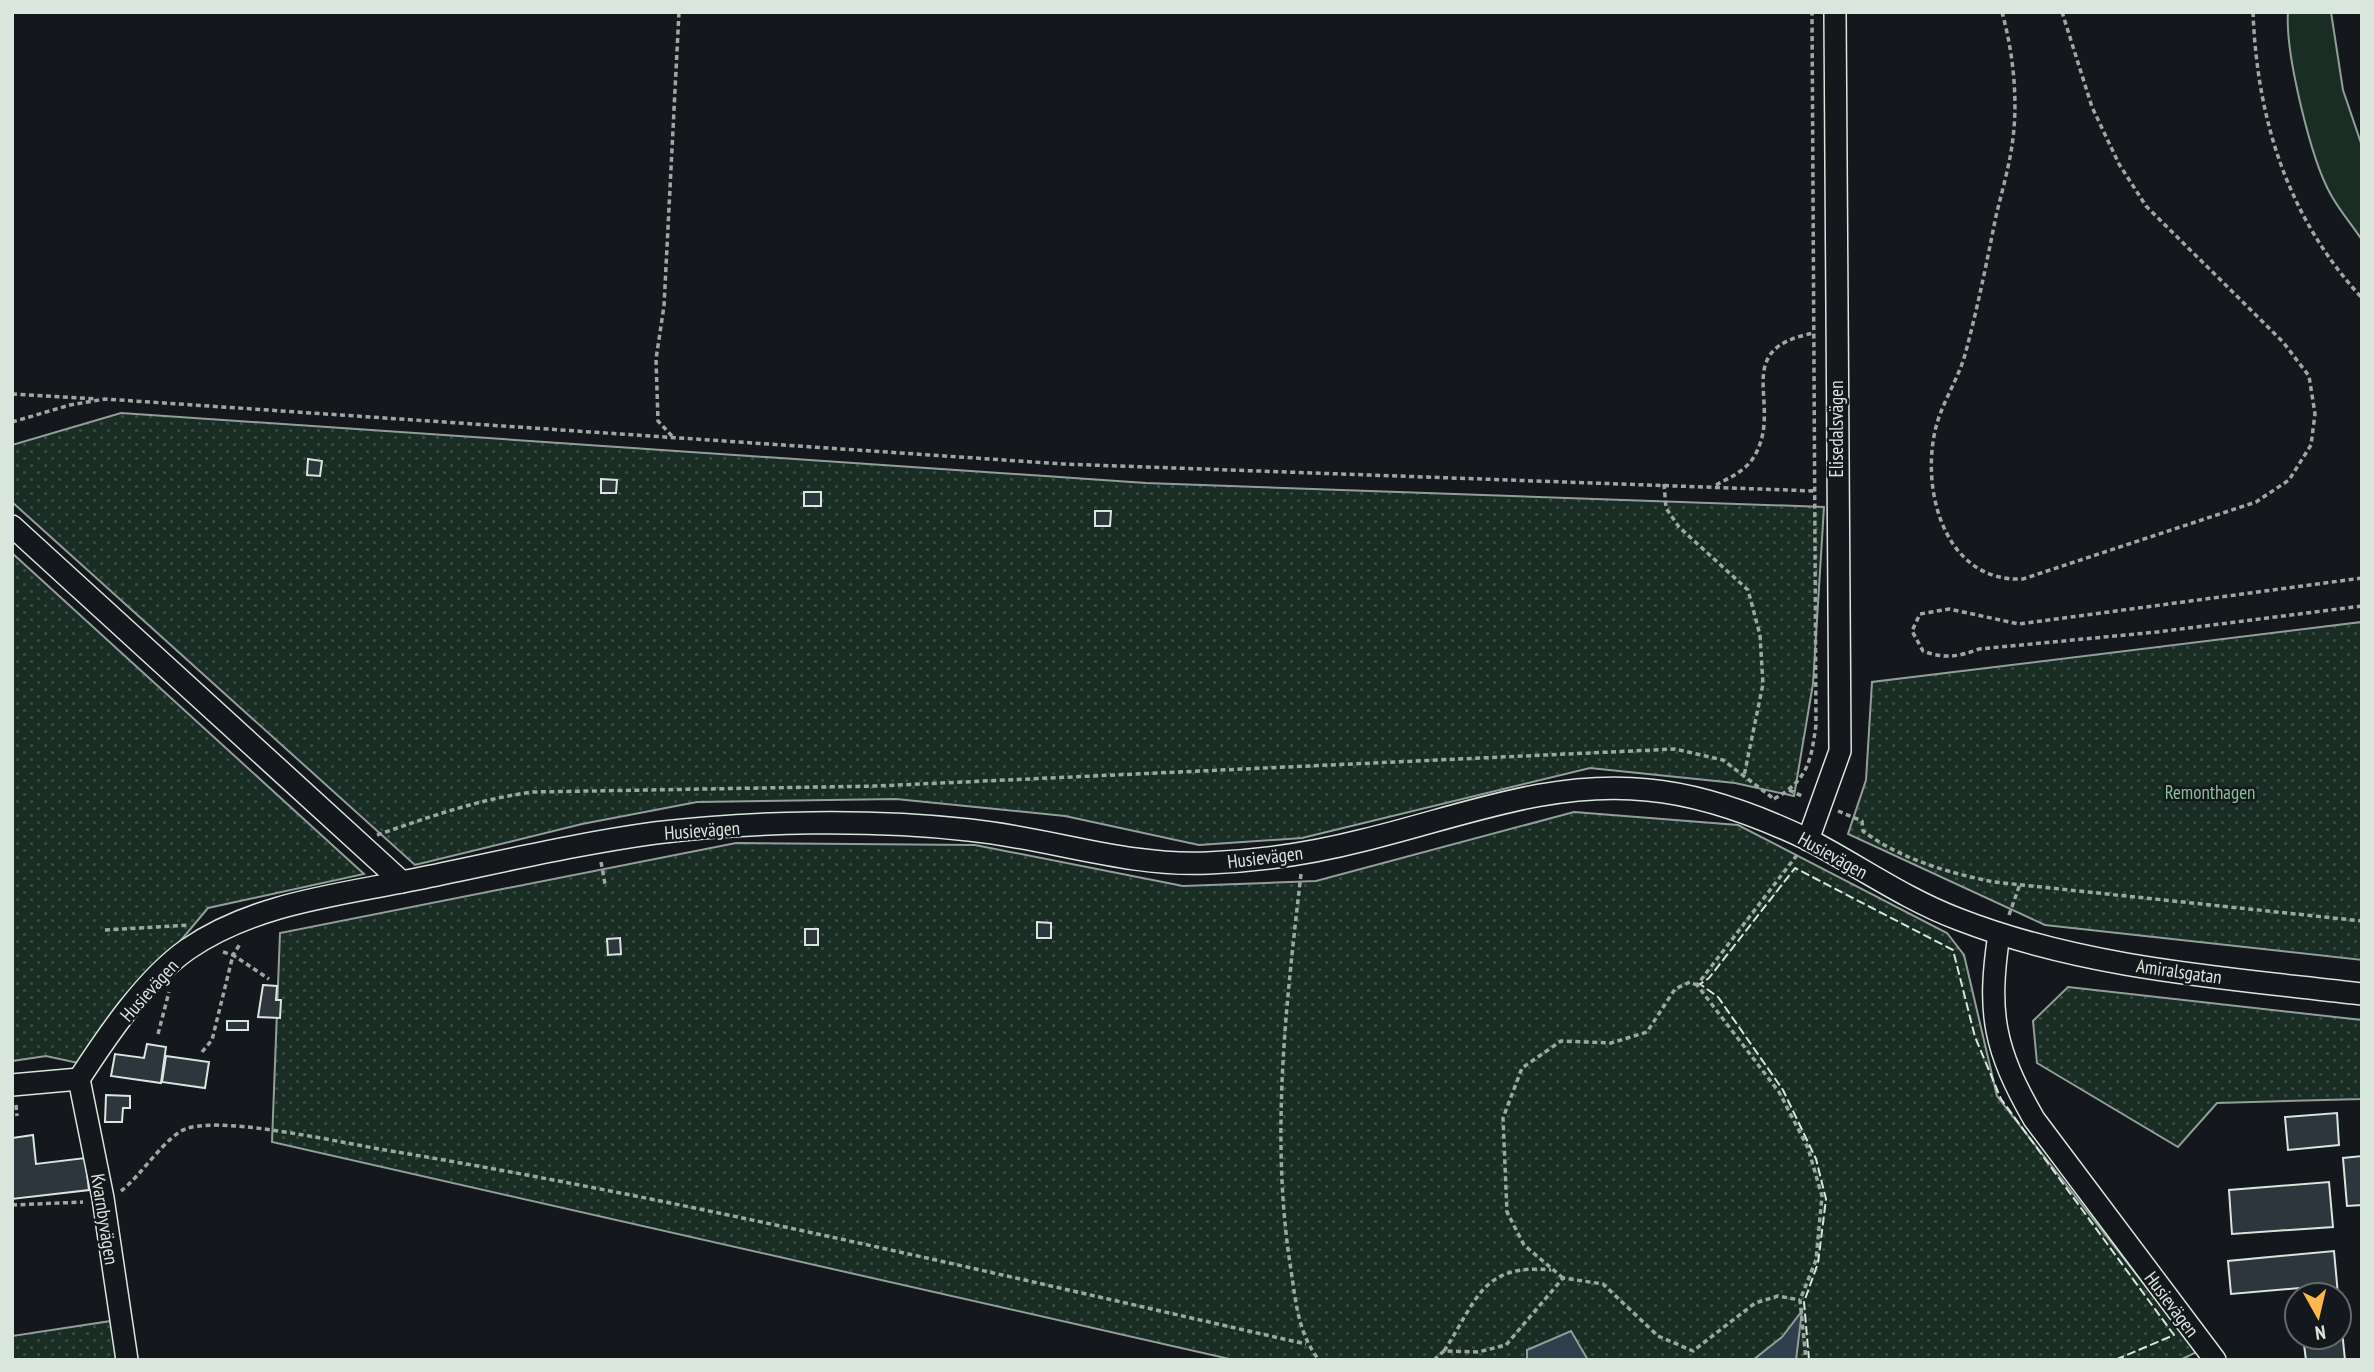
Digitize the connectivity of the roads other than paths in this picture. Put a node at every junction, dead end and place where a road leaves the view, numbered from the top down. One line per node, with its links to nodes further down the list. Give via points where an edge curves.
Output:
1 (1835, 12): 3 (street, Elisedalsvägen, via 1840,751)
2 (12, 526): 4 (street)
3 (1808, 840): 4 (street, Husievägen, via 1691,797 1612,788 1527,798 1298,854 1203,864 1152,861 971,830 903,825 718,827 598,843); 5 (street, Husievägen, via 1888,886)
4 (402, 882): 7 (street, Husievägen, via 247,918 184,951 114,1029)
5 (1999, 934): 6 (street, Amiralsgatan, via 2049,949 2169,970); 10 (street, Husievägen, via 1992,996 1994,1023 2018,1091 2034,1119)
6 (2362, 994)
7 (79, 1079): 8 (street); 9 (street, Kvarnbyvägen)
8 (12, 1085)
9 (127, 1360)
10 (2214, 1360)

